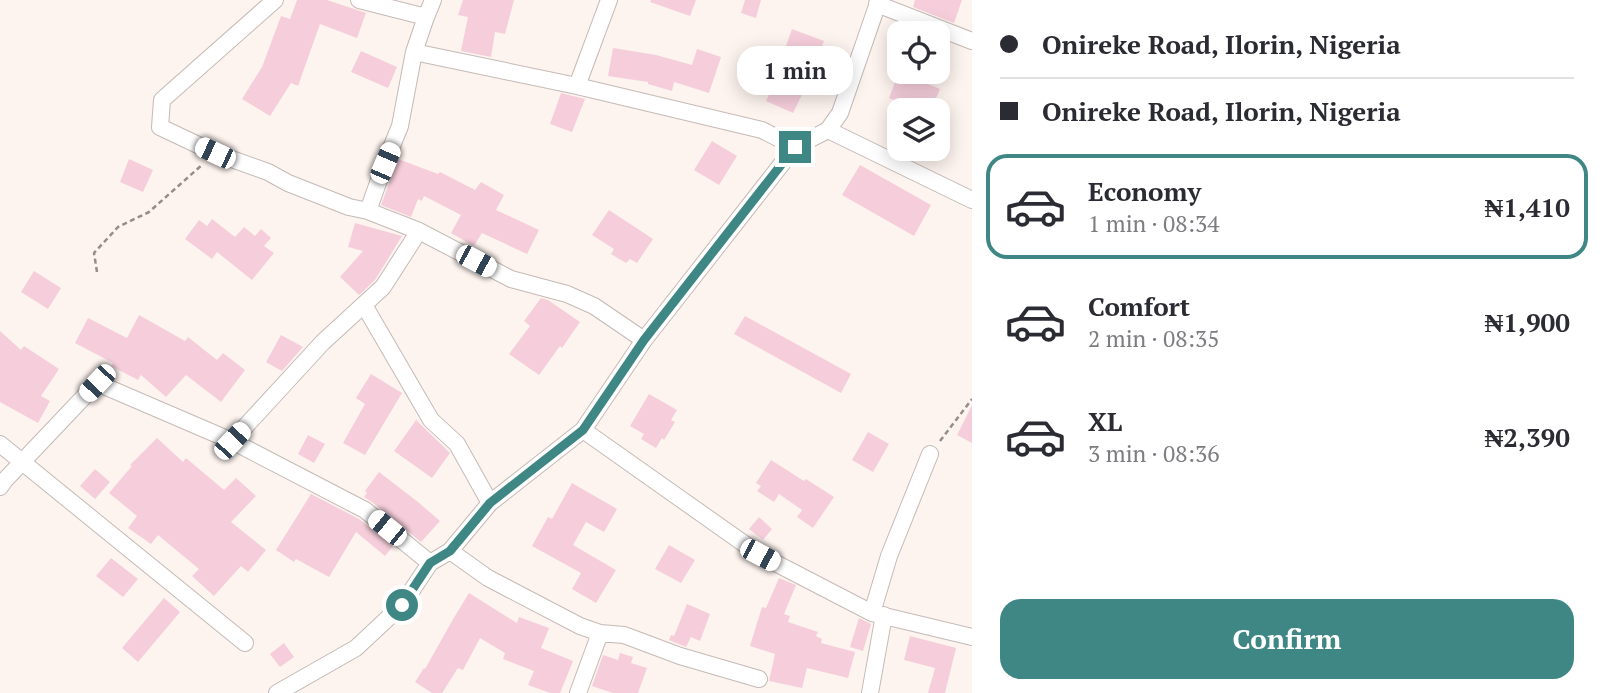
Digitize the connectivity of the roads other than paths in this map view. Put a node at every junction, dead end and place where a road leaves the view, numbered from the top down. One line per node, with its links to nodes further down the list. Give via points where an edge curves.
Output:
1 (275, 0): 13 (street, via 162,100 160,127 288,183)
2 (359, 0): 6 (street)
3 (433, 0): 6 (street)
4 (609, 0): 9 (street)
5 (878, 2): 7 (street); 10 (street, via 840,113)
6 (426, 17): 8 (street)
7 (972, 41)
8 (414, 52): 9 (street); 13 (street, via 400,126)
9 (577, 86): 11 (street, via 762,130)
10 (828, 130): 11 (street); 12 (street)
11 (795, 147): 16 (street)
12 (972, 200)
13 (368, 211): 14 (street)
14 (419, 231): 15 (street, via 383,287); 16 (street, via 511,279 594,306)
15 (364, 305): 18 (street, via 323,342); 23 (street, via 431,420 457,444)
16 (644, 340): 17 (street)
17 (583, 430): 23 (street); 26 (street, via 760,555)
18 (232, 441): 21 (street, via 97,383); 25 (street, via 365,510)
19 (0, 444): 21 (street)
20 (930, 454): 26 (street, via 889,556)
21 (22, 462): 22 (street); 29 (street)
22 (0, 487)
23 (490, 503): 24 (street)
24 (450, 551): 25 (street); 27 (street, via 488,578)
25 (430, 563): 31 (street, via 402,605 356,648)
26 (878, 614): 28 (street); 33 (street)
27 (600, 633): 30 (street, via 624,635); 32 (street)
28 (972, 636)
29 (245, 643)
30 (759, 679)
31 (279, 692)
32 (578, 693)
33 (870, 693)

